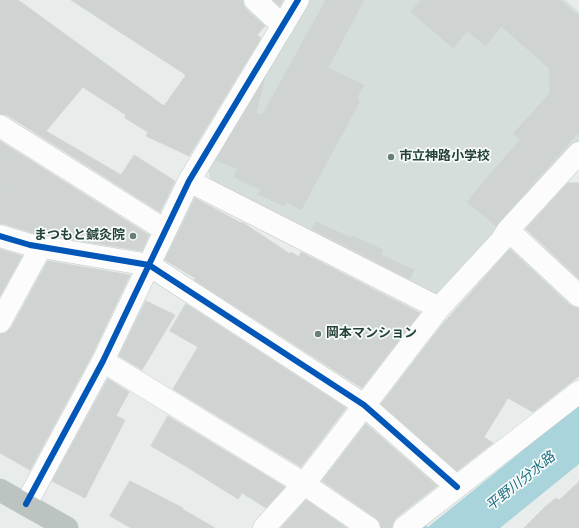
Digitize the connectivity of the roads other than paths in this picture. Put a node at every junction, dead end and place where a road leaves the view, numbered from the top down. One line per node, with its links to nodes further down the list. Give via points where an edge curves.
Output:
1 (255, 0): 3 (street)
2 (298, 0): 3 (street)
3 (283, 26): 6 (street)
4 (0, 126): 7 (street)
5 (579, 153): 8 (street)
6 (189, 181): 7 (street); 13 (street)
7 (166, 230): 11 (street)
8 (508, 230): 12 (street); 13 (street, via 501,242)
9 (0, 236): 10 (street)
10 (41, 247): 11 (street); 14 (street)
11 (149, 265): 15 (street); 17 (street)
12 (579, 296)
13 (439, 308): 17 (street)
14 (0, 322)
15 (103, 361): 18 (street); 21 (street)
16 (579, 392): 19 (street)
17 (364, 405): 18 (street); 19 (street)
18 (304, 484): 23 (street); 24 (street)
19 (457, 487): 25 (street)
20 (0, 490): 21 (highway)
21 (26, 504): 22 (highway)
22 (67, 528)
23 (264, 528)
24 (369, 528)
25 (404, 528)

